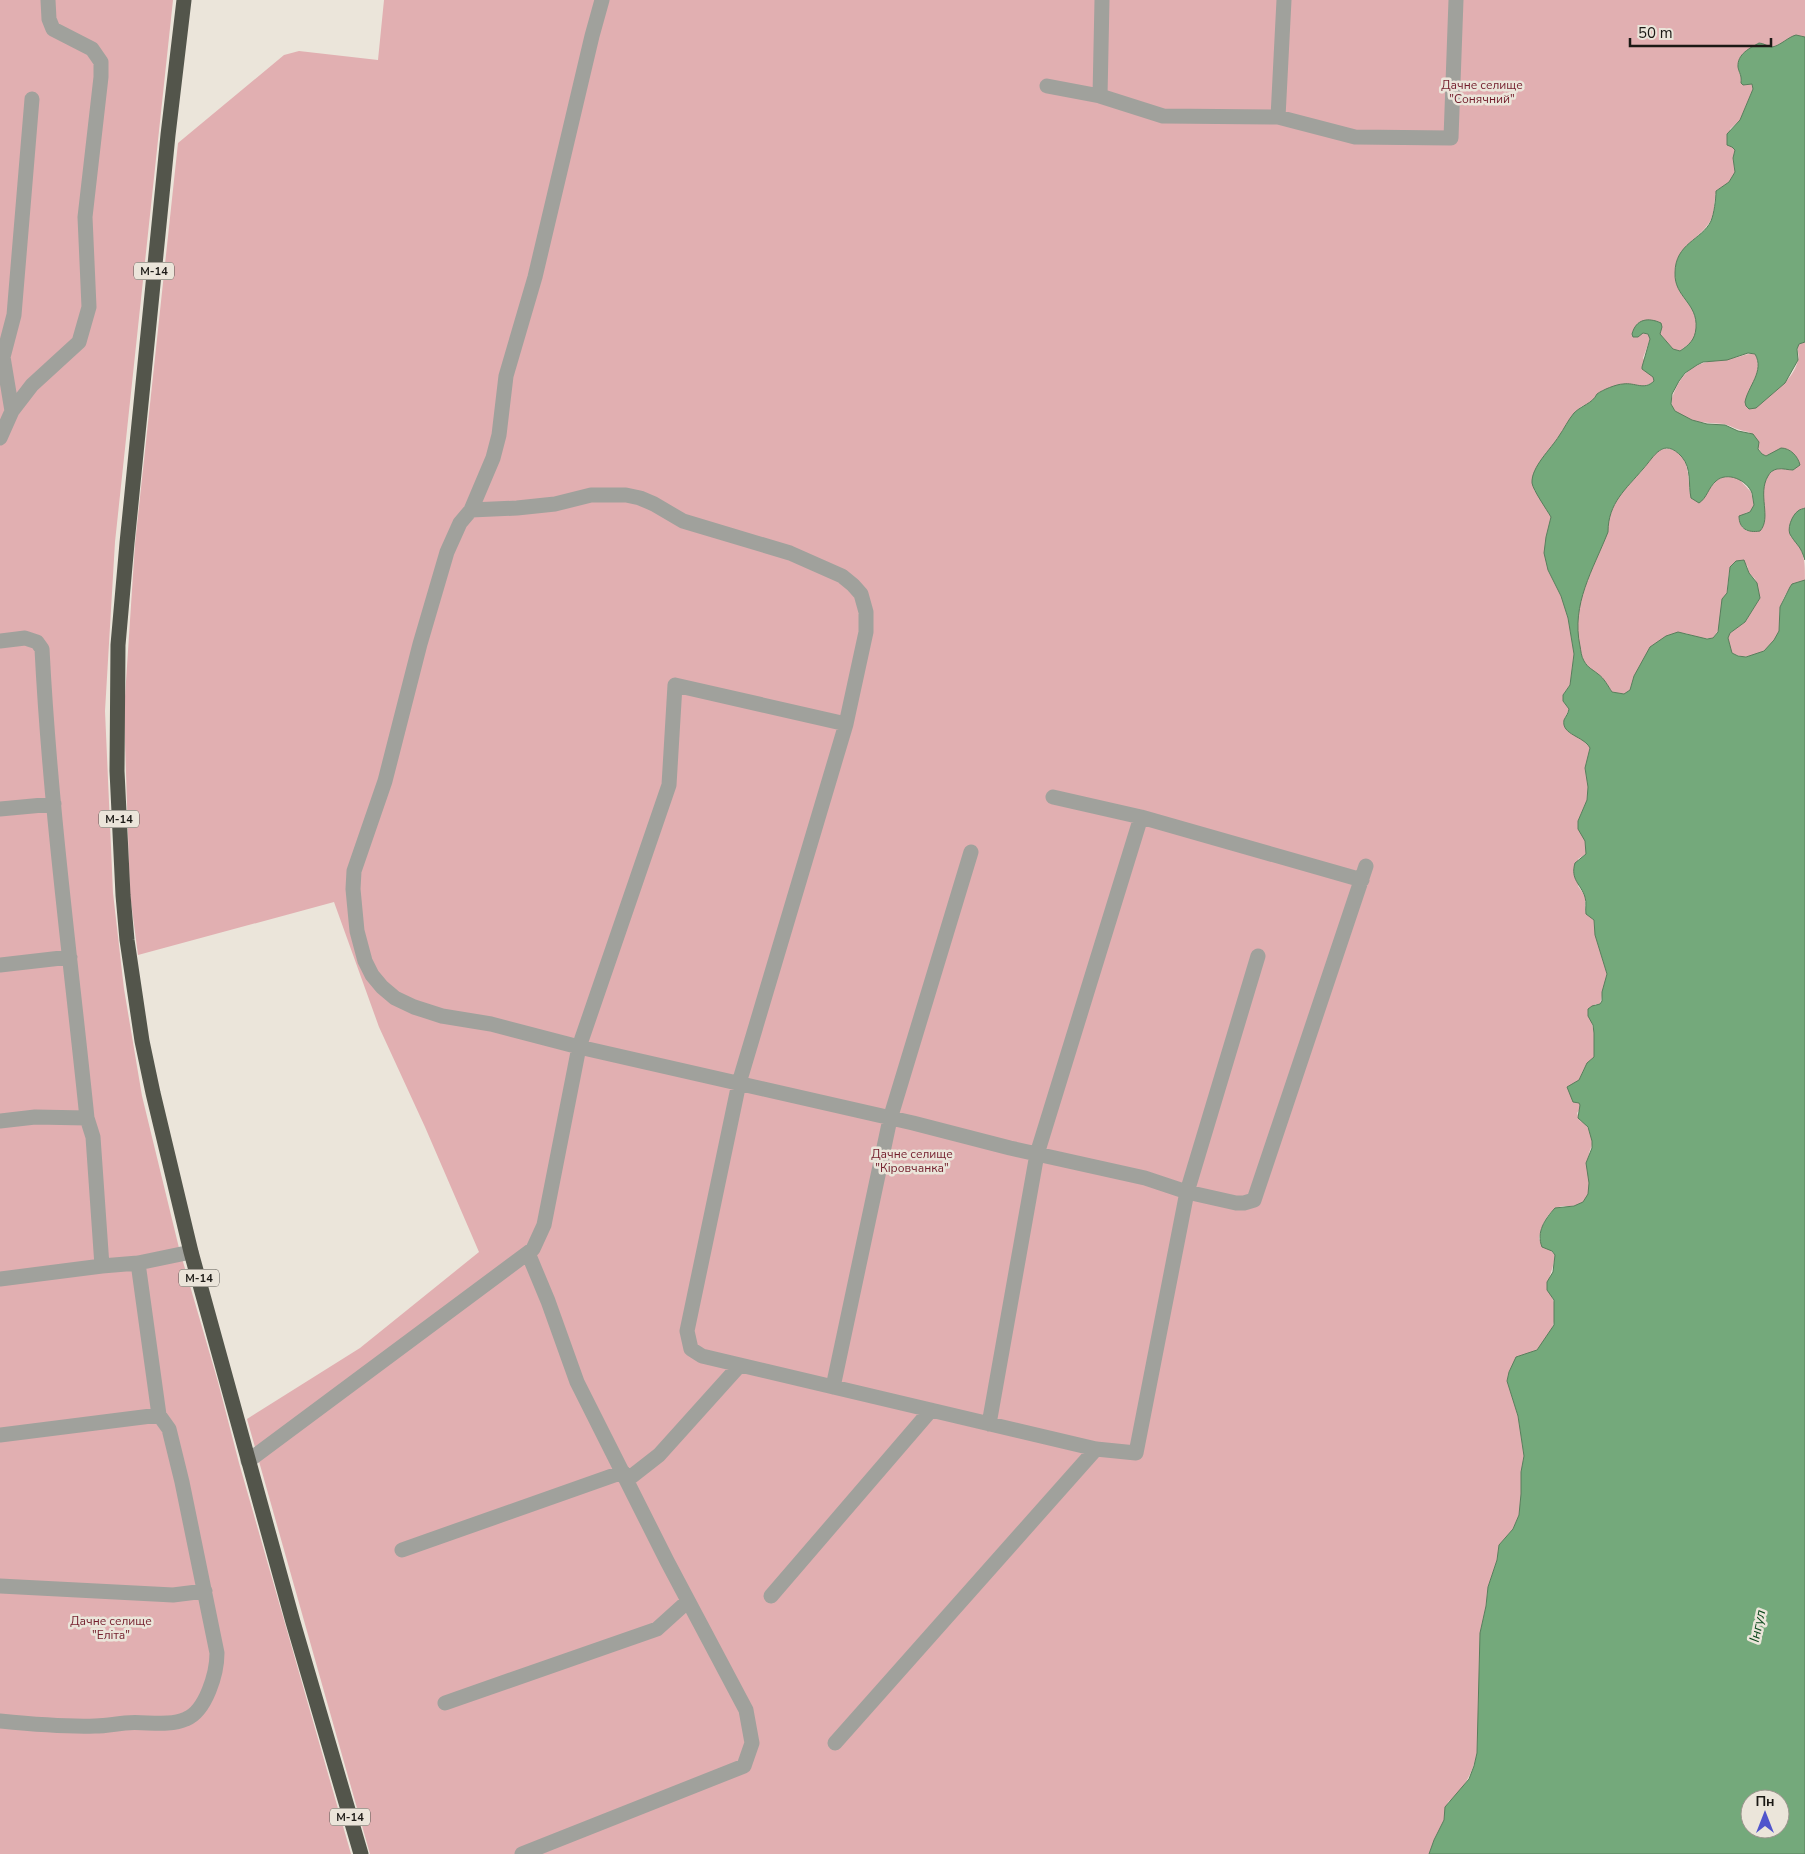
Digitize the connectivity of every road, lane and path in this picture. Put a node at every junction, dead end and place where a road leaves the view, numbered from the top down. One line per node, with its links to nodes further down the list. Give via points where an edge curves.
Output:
1 (48, 0): 11 (lane, via 53,29 92,49 101,62 86,217 89,307 80,342 32,385)
2 (184, 0): 31 (highway, М-14, via 127,543 116,711 122,895 127,940 149,1076)
3 (602, 0): 13 (lane, via 535,277 506,376 499,436)
4 (1102, 0): 8 (lane)
5 (1284, 0): 10 (lane)
6 (1456, 0): 10 (lane, via 1451,138 1355,137)
7 (1046, 86): 8 (lane)
8 (1100, 96): 10 (lane, via 1163,116)
9 (32, 99): 11 (lane, via 14,315 3,357)
10 (1278, 117)
11 (12, 411): 12 (lane)
12 (0, 438)
13 (471, 510): 15 (lane, via 554,504 591,495 626,495 659,506 683,521 790,553 842,576 861,594 866,612 866,632); 24 (lane, via 460,523 447,552 385,781 354,871 357,931 372,975 395,998 442,1016 491,1024)
14 (0, 641): 17 (lane, via 25,638 38,642 42,649)
15 (846, 724): 24 (lane, via 675,685 669,785); 25 (lane)
16 (1053, 796): 19 (lane)
17 (54, 804): 18 (lane); 22 (lane)
18 (0, 809)
19 (1141, 817): 29 (lane); 30 (lane, via 1364,873 1254,1200 1236,1203)
20 (971, 852): 27 (lane)
21 (1258, 956): 30 (lane)
22 (70, 957): 23 (lane); 26 (lane)
23 (0, 965)
24 (578, 1047): 25 (lane); 32 (lane, via 544,1225)
25 (739, 1083): 27 (lane); 36 (lane, via 687,1331 691,1349 702,1356)
26 (87, 1118): 28 (lane, via 35,1117); 34 (lane, via 93,1137)
27 (890, 1119): 29 (lane); 37 (lane)
28 (0, 1121)
29 (1037, 1154): 30 (lane, via 1145,1178); 40 (lane)
30 (1187, 1192): 42 (lane, via 1136,1453)
31 (192, 1252): 33 (lane); 43 (highway, М-14)
32 (528, 1253): 43 (lane); 44 (lane, via 577,1382)
33 (138, 1263): 34 (lane); 39 (lane)
34 (102, 1266): 35 (lane)
35 (0, 1279)
36 (740, 1365): 37 (lane); 44 (lane, via 659,1456)
37 (833, 1387): 38 (lane)
38 (931, 1410): 40 (lane); 48 (lane)
39 (159, 1415): 41 (lane); 47 (lane, via 169,1429)
40 (989, 1424): 42 (lane)
41 (0, 1435)
42 (1096, 1449): 52 (lane)
43 (248, 1461): 53 (highway, М-14)
44 (625, 1476): 45 (lane); 49 (lane)
45 (402, 1550)
46 (0, 1586): 47 (lane, via 173,1595)
47 (205, 1591): 51 (lane, via 217,1665 203,1702 193,1715 161,1723 93,1726)
48 (771, 1596)
49 (688, 1601): 50 (lane, via 657,1629); 54 (lane, via 746,1710 752,1743 744,1766)
50 (445, 1704)
51 (0, 1721)
52 (835, 1743)
53 (361, 1854)
54 (522, 1854)

